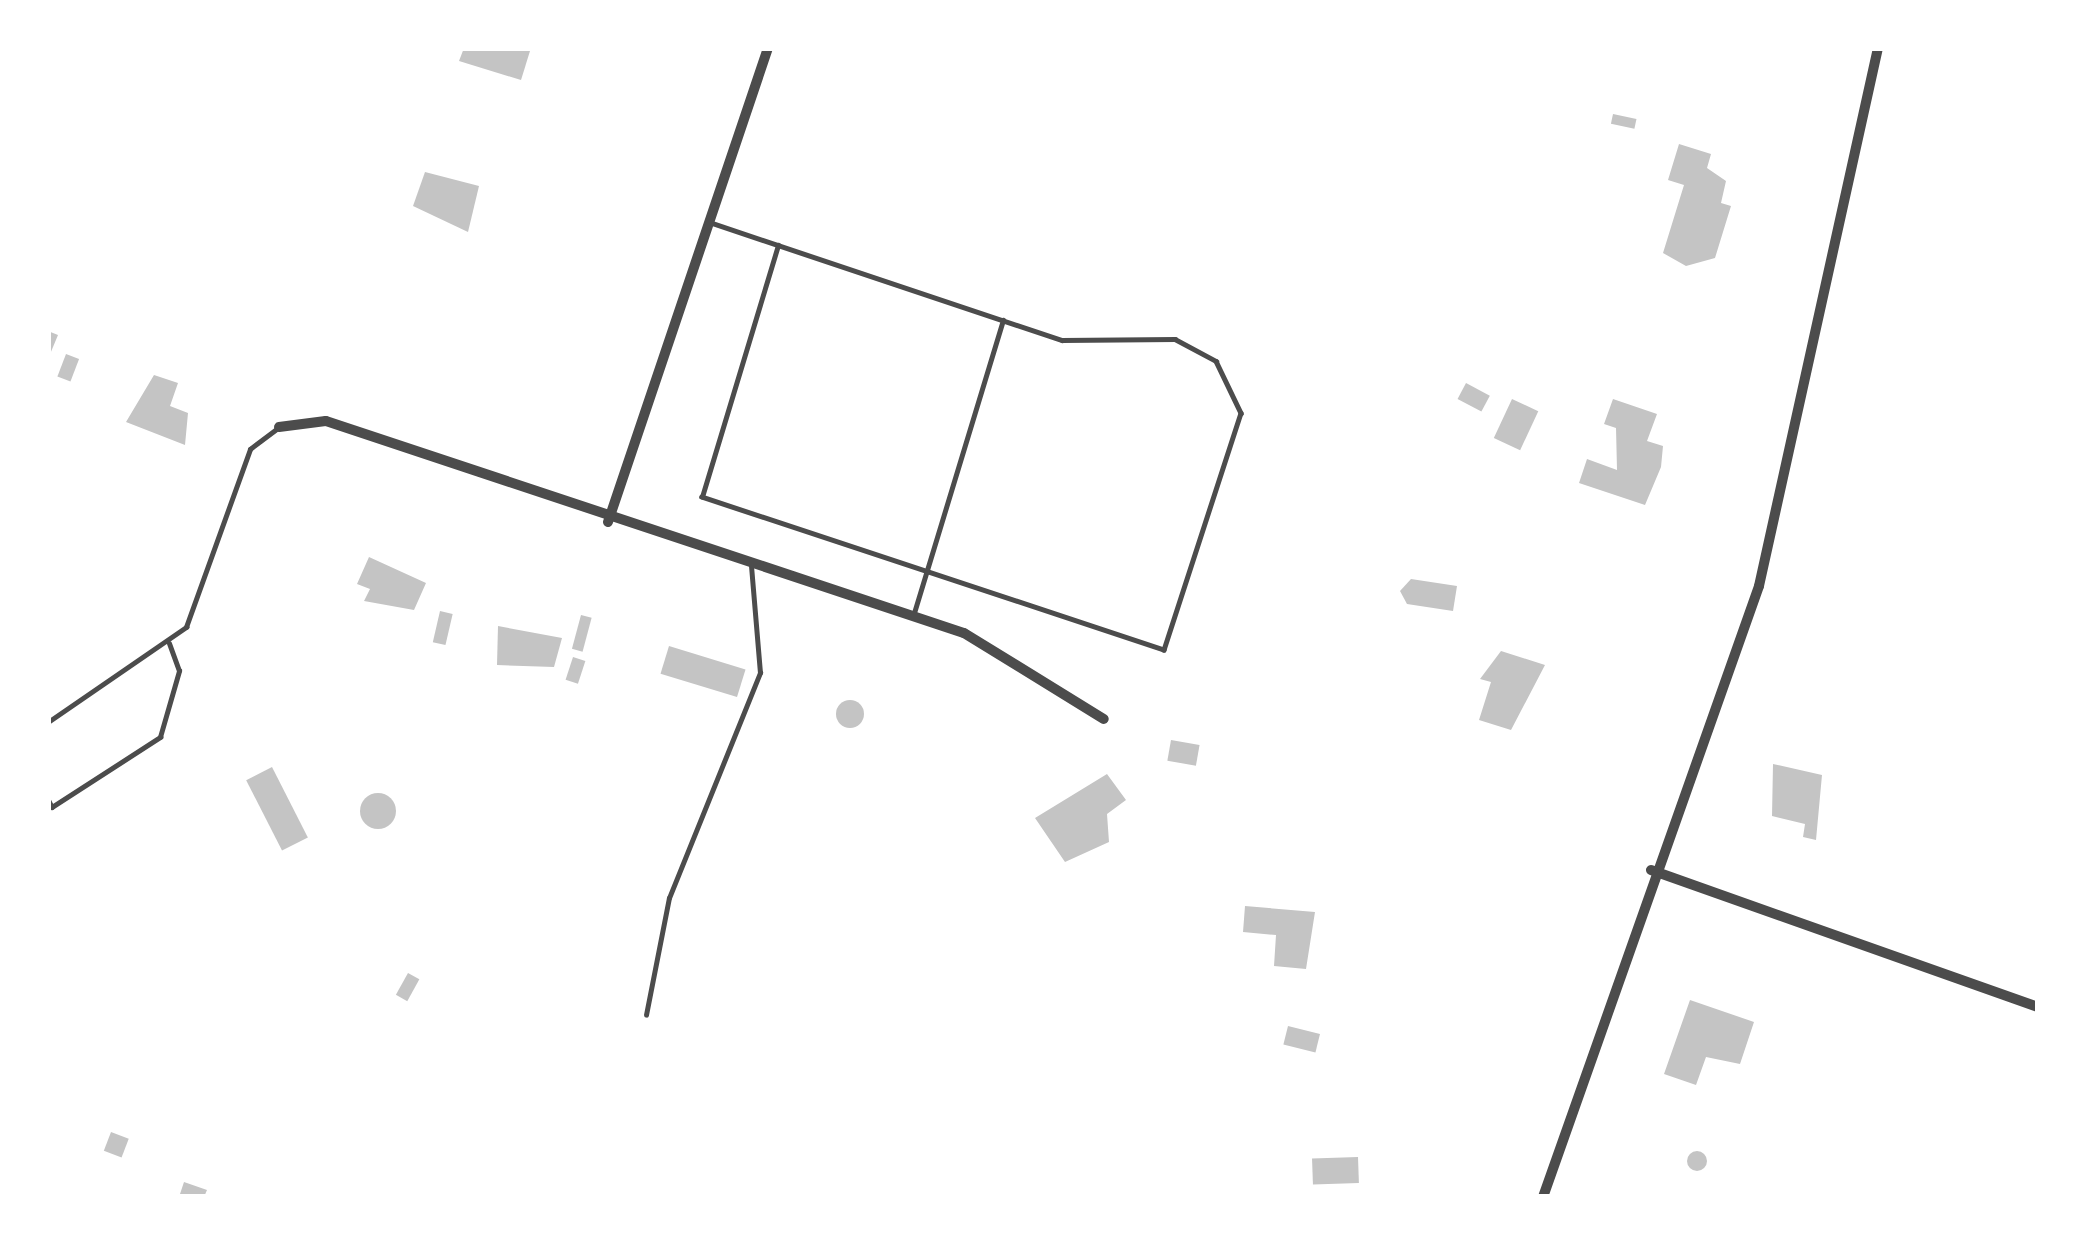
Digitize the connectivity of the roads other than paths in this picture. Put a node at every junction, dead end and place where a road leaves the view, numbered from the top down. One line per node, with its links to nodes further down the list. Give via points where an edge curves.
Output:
1 (768, 48): 3 (street)
2 (1878, 48): 16 (street, via 1785,495)
3 (709, 222): 4 (lane); 7 (street)
4 (778, 245): 5 (lane); 9 (lane, via 702,496)
5 (1003, 320): 9 (lane); 9 (lane, via 1062,340 1175,339 1216,361 1241,413 1163,650)
6 (279, 427): 7 (street, via 326,421); 11 (lane, via 250,449 196,606)
7 (608, 522): 8 (street)
8 (751, 566): 10 (street); 18 (lane, via 760,673 669,898)
9 (927, 573): 10 (lane)
10 (912, 619): 12 (street, via 995,646)
11 (169, 644): 13 (lane); 15 (lane, via 179,671 160,737)
12 (1104, 719)
13 (48, 722)
14 (48, 799): 15 (lane)
15 (50, 809)
16 (1651, 870): 17 (street); 19 (street)
17 (2038, 1006)
18 (646, 1015)
19 (1543, 1197)

